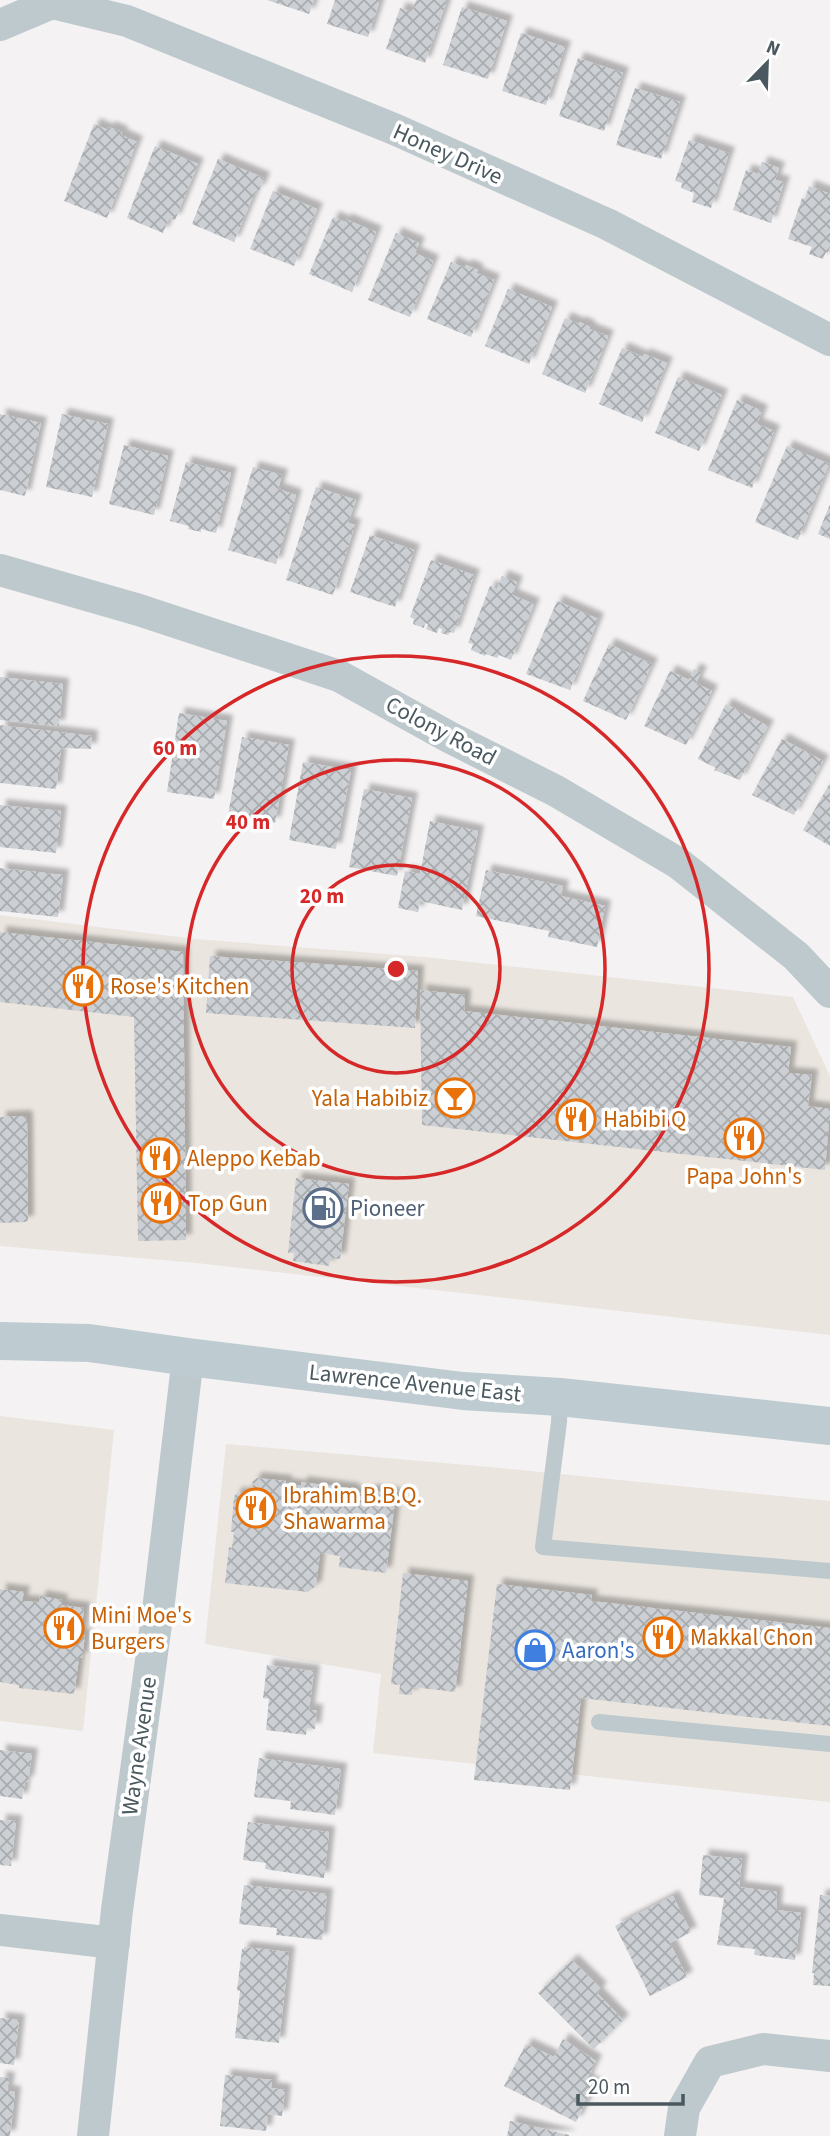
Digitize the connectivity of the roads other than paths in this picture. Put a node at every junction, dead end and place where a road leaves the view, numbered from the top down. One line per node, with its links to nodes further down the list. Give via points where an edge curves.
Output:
1 (53, 2): 2 (street); 3 (street, Honey Drive, via 127,21 394,129 607,224)
2 (0, 25)
3 (830, 340)
4 (0, 570): 5 (street, Colony Road, via 339,676 556,791 678,863 796,956)
5 (830, 992)
6 (0, 1341): 7 (main road, Lawrence Avenue East, via 89,1343)
7 (188, 1357): 8 (main road, Lawrence Avenue East, via 463,1391); 14 (street, Wayne Avenue)
8 (560, 1397): 9 (main road, Lawrence Avenue East); 10 (lane, via 543,1547)
9 (830, 1426)
10 (830, 1571)
11 (599, 1722): 12 (lane)
12 (830, 1744)
13 (0, 1930): 14 (street)
14 (114, 1943): 16 (street, Wayne Avenue)
15 (830, 2056): 17 (street, via 763,2049 710,2062 684,2108)
16 (93, 2136)
17 (680, 2136)

